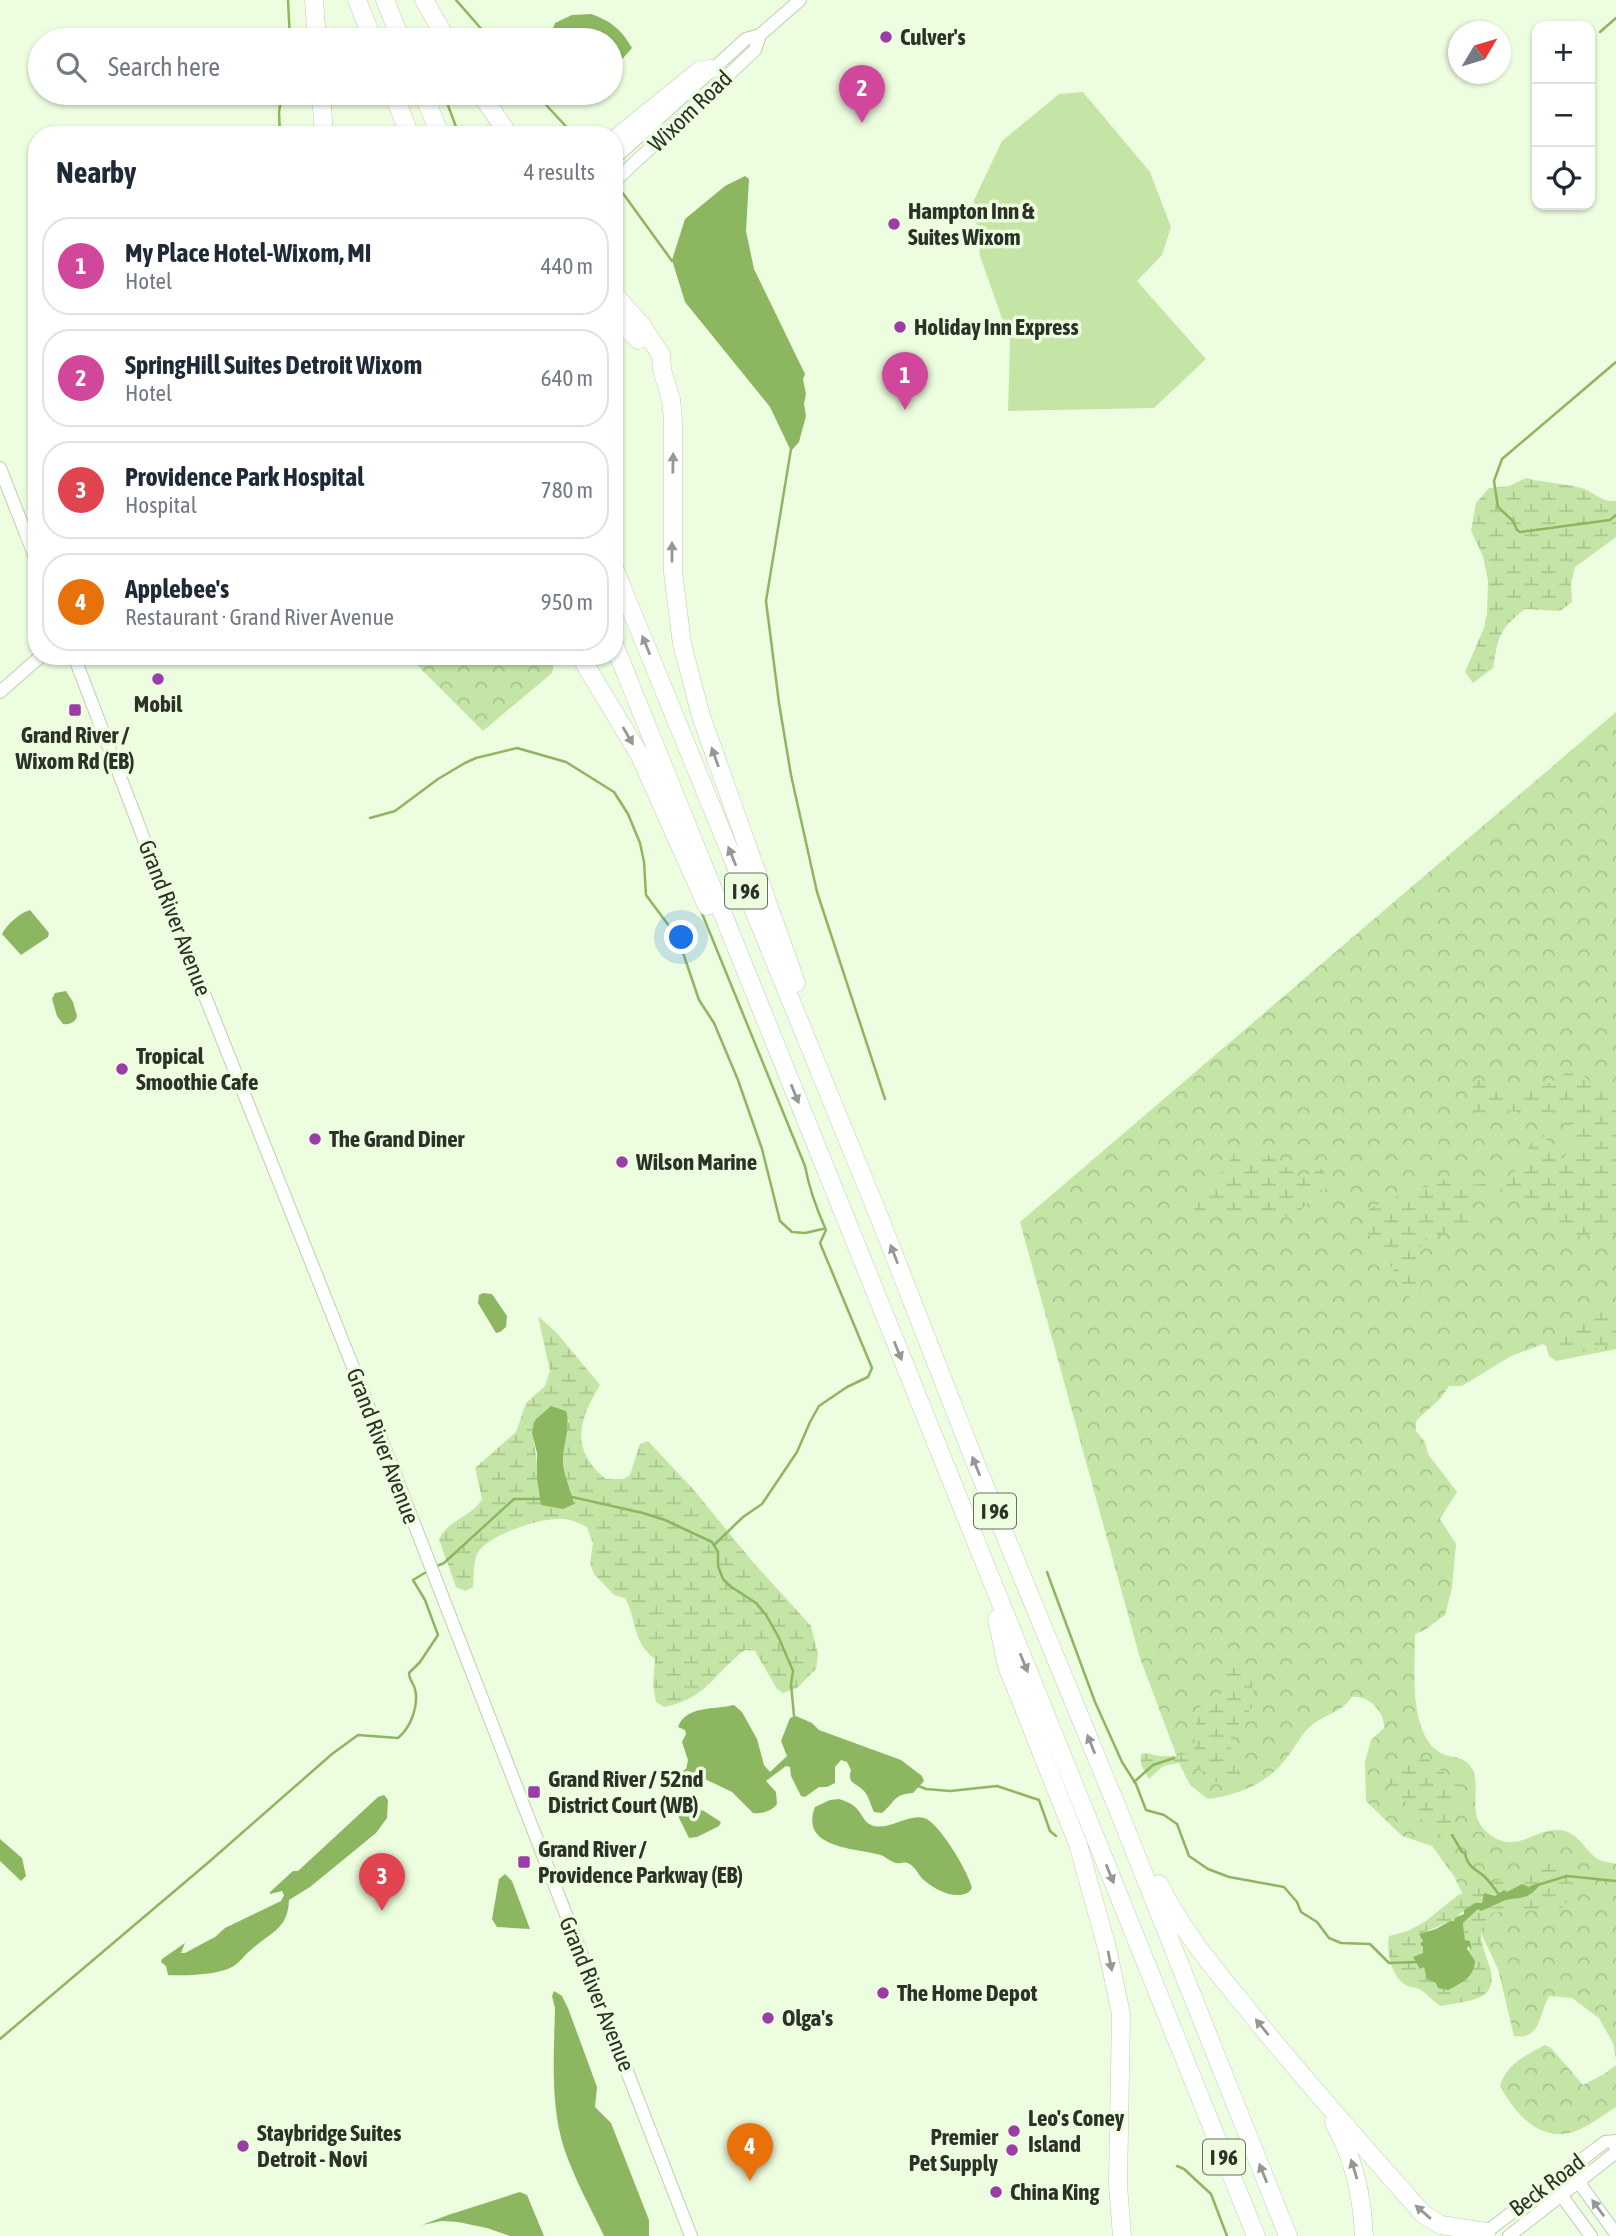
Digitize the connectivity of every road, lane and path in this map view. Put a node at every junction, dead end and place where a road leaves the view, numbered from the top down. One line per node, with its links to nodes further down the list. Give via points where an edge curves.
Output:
1 (314, 0): 6 (highway)
2 (356, 0): 7 (highway)
3 (385, 0): 8 (highway)
4 (424, 0): 9 (highway)
5 (800, 0): 10 (main road)
6 (316, 28)
7 (368, 28)
8 (396, 28)
9 (440, 28)
10 (760, 35): 11 (main road, via 746,39); 24 (main road, Wixom Road, via 755,50)
11 (711, 69): 22 (highway, via 699,71); 23 (main road)
12 (322, 105): 17 (highway)
13 (398, 105): 18 (highway)
14 (428, 105): 19 (highway)
15 (487, 105): 20 (highway)
16 (488, 105): 21 (highway)
17 (323, 126)
18 (406, 126)
19 (436, 126)
20 (498, 126)
21 (503, 126)
22 (623, 133)
23 (623, 151)
24 (623, 174)
25 (623, 305): 27 (highway, via 654,342)
26 (623, 324): 27 (highway)
27 (662, 370): 37 (highway, one-way to 27, via 701,716 682,644 673,572 673,421)
28 (0, 468): 29 (main road)
29 (28, 539)
30 (623, 590): 37 (highway, I 96, one-way to 30)
31 (31, 665): 35 (main road)
32 (77, 665): 49 (main road, Grand River Avenue)
33 (585, 665): 36 (highway, one-way to 36, via 639,754 747,996)
34 (622, 665): 36 (highway, I 96)
35 (0, 692)
36 (769, 1031): 38 (highway, I 96, one-way to 38)
37 (878, 1214): 39 (highway, I 96, one-way to 37)
38 (989, 1577): 50 (highway, one-way to 50, via 1007,1666 1078,1844 1121,2014 1118,2185); 51 (highway, I 96, one-way to 51)
39 (1117, 1807): 40 (highway, one-way to 39, via 1205,1957 1167,1901); 52 (highway, I 96, one-way to 39)
40 (1305, 2080): 47 (highway, one-way to 40, via 1441,2225 1423,2214); 53 (highway, one-way to 40, via 1354,2166 1340,2134)
41 (1616, 2141): 43 (main road, Beck Road, via 1605,2142)
42 (1616, 2149): 45 (main road, Beck Road)
43 (1569, 2168): 44 (main road, Beck Road); 45 (main road)
44 (1551, 2182): 46 (main road); 47 (main road, Beck Road)
45 (1579, 2182): 46 (main road, Beck Road); 48 (main road, one-way to 45)
46 (1562, 2196): 54 (main road, Beck Road); 55 (main road)
47 (1484, 2234)
48 (1616, 2234)
49 (691, 2236)
50 (1122, 2236)
51 (1256, 2236)
52 (1288, 2236)
53 (1364, 2236)
54 (1509, 2236)
55 (1591, 2236)

